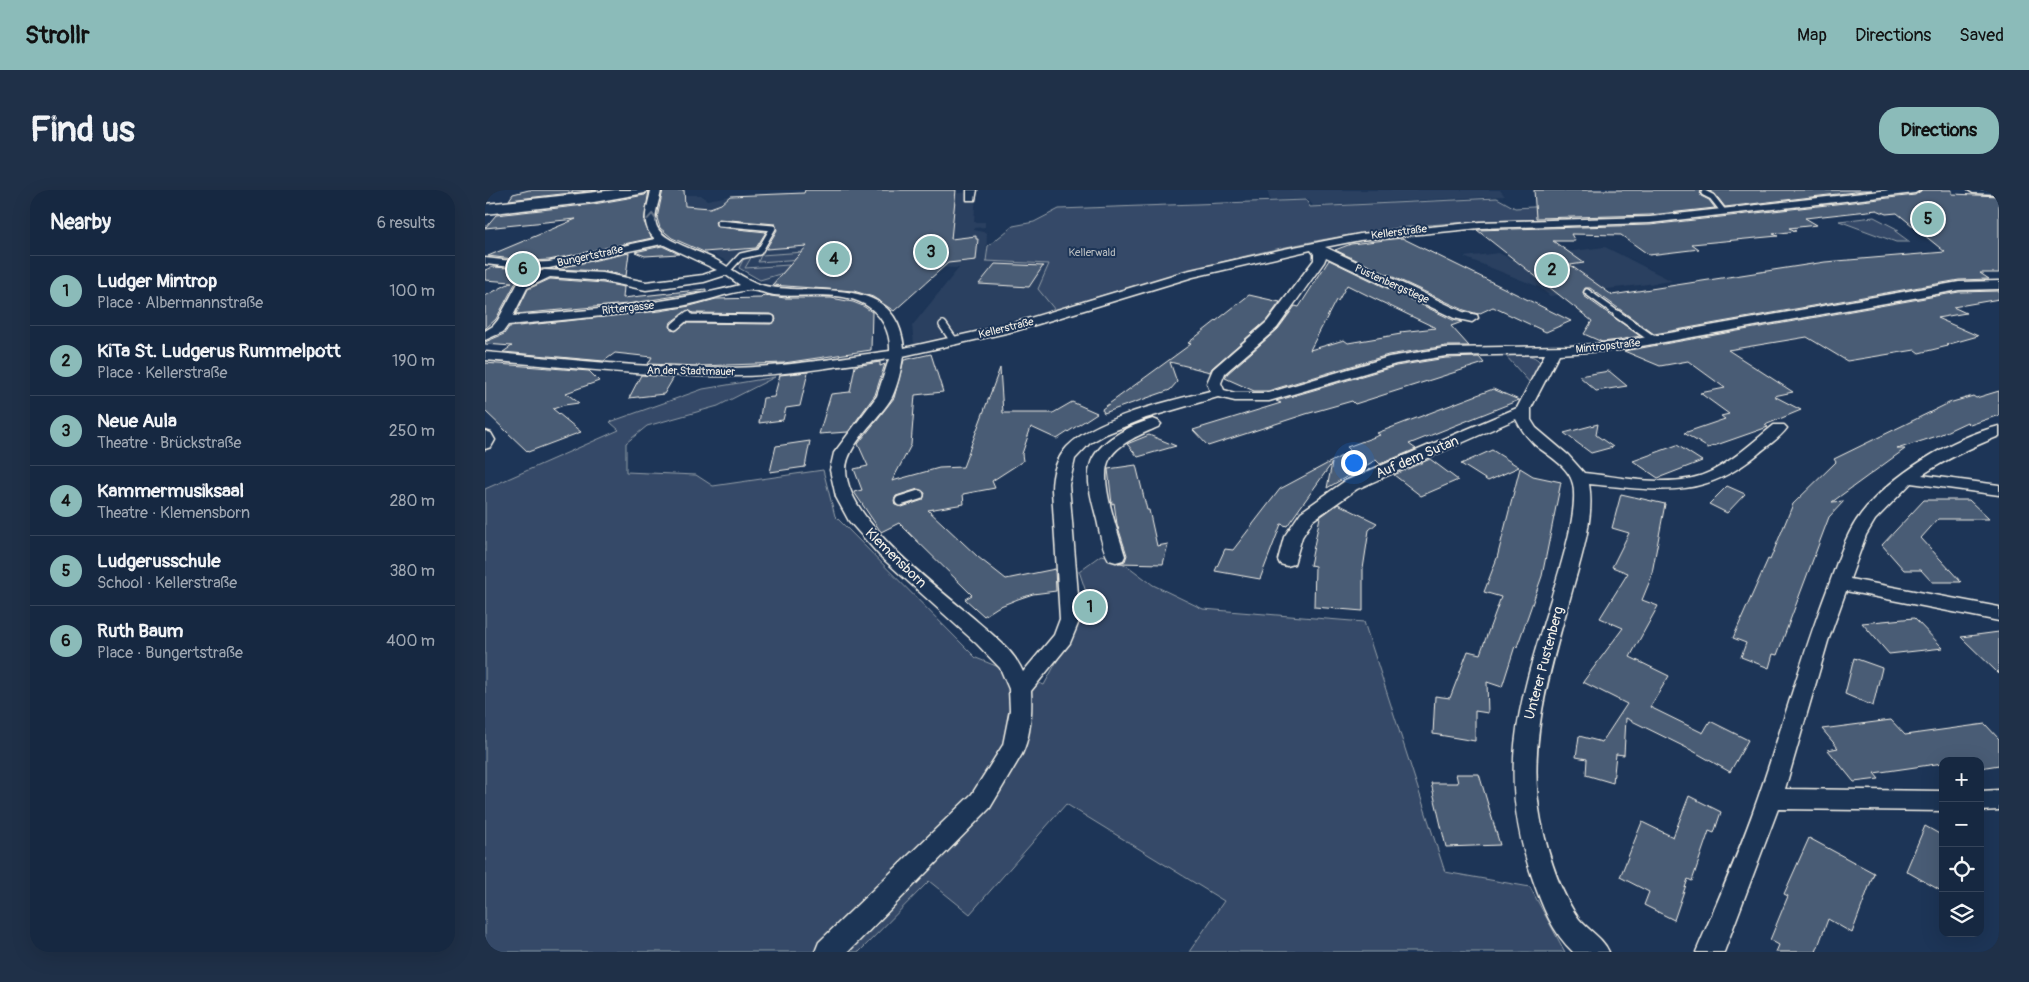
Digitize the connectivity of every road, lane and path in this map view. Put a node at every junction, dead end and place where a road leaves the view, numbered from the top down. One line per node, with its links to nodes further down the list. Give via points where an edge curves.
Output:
1 (640, 190): 7 (main road)
2 (656, 190): 10 (street, one-way to 2, via 650,222)
3 (1915, 190): 8 (street, Kellerstraße)
4 (1973, 190): 5 (street)
5 (1999, 191)
6 (1704, 193): 8 (lane, via 1712,197)
7 (485, 210)
8 (1723, 211): 11 (street, Kellerstraße, via 1611,222 1443,228 1381,234)
9 (719, 223): 14 (lane, via 773,228 759,252 741,256)
10 (663, 240): 13 (street, Bungertstraße); 14 (street, Klemensborn)
11 (1314, 246): 20 (street, Pustenbergstiege, via 1459,315); 27 (street, Kellerstraße, via 1190,274 1038,320); 31 (street, via 1320,260 1272,325 1219,372 1214,383)
12 (487, 263): 13 (street, Bungertstraße)
13 (548, 269): 14 (street, via 646,286 704,278); 22 (street, via 522,286)
14 (727, 271): 16 (street, Klemensborn)
15 (1999, 285): 26 (street, Mintropstraße, via 1956,286)
16 (749, 286): 18 (street, Rittergasse); 29 (street, Klemensborn, via 867,300 892,324 897,341)
17 (1587, 292): 26 (lane)
18 (704, 298): 19 (street); 22 (street, Rittergasse, via 557,317)
19 (687, 316): 21 (lane); 24 (lane)
20 (1472, 318)
21 (771, 319)
22 (504, 320): 25 (street, via 498,329)
23 (943, 325): 27 (lane)
24 (675, 326)
25 (485, 336)
26 (1654, 340): 28 (street, Mintropstraße, via 1608,348)
27 (954, 341): 29 (street, Kellerstraße)
28 (1554, 350): 31 (street, Mintropstraße, via 1446,352 1381,364 1269,397 1235,397); 33 (street)
29 (896, 354): 30 (street, An der Stadtmauer, via 732,372 630,370); 47 (street, Klemensborn, via 884,397 842,453 838,470 845,497 886,552 1009,664)
30 (488, 359)
31 (1218, 393): 32 (street)
32 (1190, 402): 43 (street, via 1176,414 1126,437 1100,461 1098,482); 47 (street, via 1164,406 1102,431 1081,443 1070,454 1061,474 1059,495 1070,620 1063,638)
33 (1523, 412): 38 (street, via 1524,421 1533,434 1568,463); 44 (street, Auf dem Sutan, via 1351,485 1307,516 1293,537)
34 (1779, 428): 38 (street, via 1723,471 1699,481 1660,484)
35 (1999, 431): 39 (street, via 1949,452)
36 (485, 436): 37 (street)
37 (485, 444)
38 (1579, 478): 53 (street, Unterer Pustenberg, via 1583,492 1579,518 1565,583 1535,685 1527,727 1524,781 1531,834 1549,890 1568,927)
39 (1907, 478): 40 (street); 45 (street, via 1868,517 1857,535)
40 (1999, 490)
41 (919, 495): 42 (lane)
42 (900, 501)
43 (1116, 556)
44 (1287, 560)
45 (1839, 583): 46 (street); 48 (street, via 1818,640)
46 (1999, 614)
47 (1020, 689): 52 (street, Klemensborn, via 1021,710 1014,747 981,801)
48 (1770, 798): 50 (street); 54 (street)
49 (1999, 800): 51 (street)
50 (1939, 801)
51 (1984, 801)
52 (829, 952)
53 (1595, 952)
54 (1710, 952)

